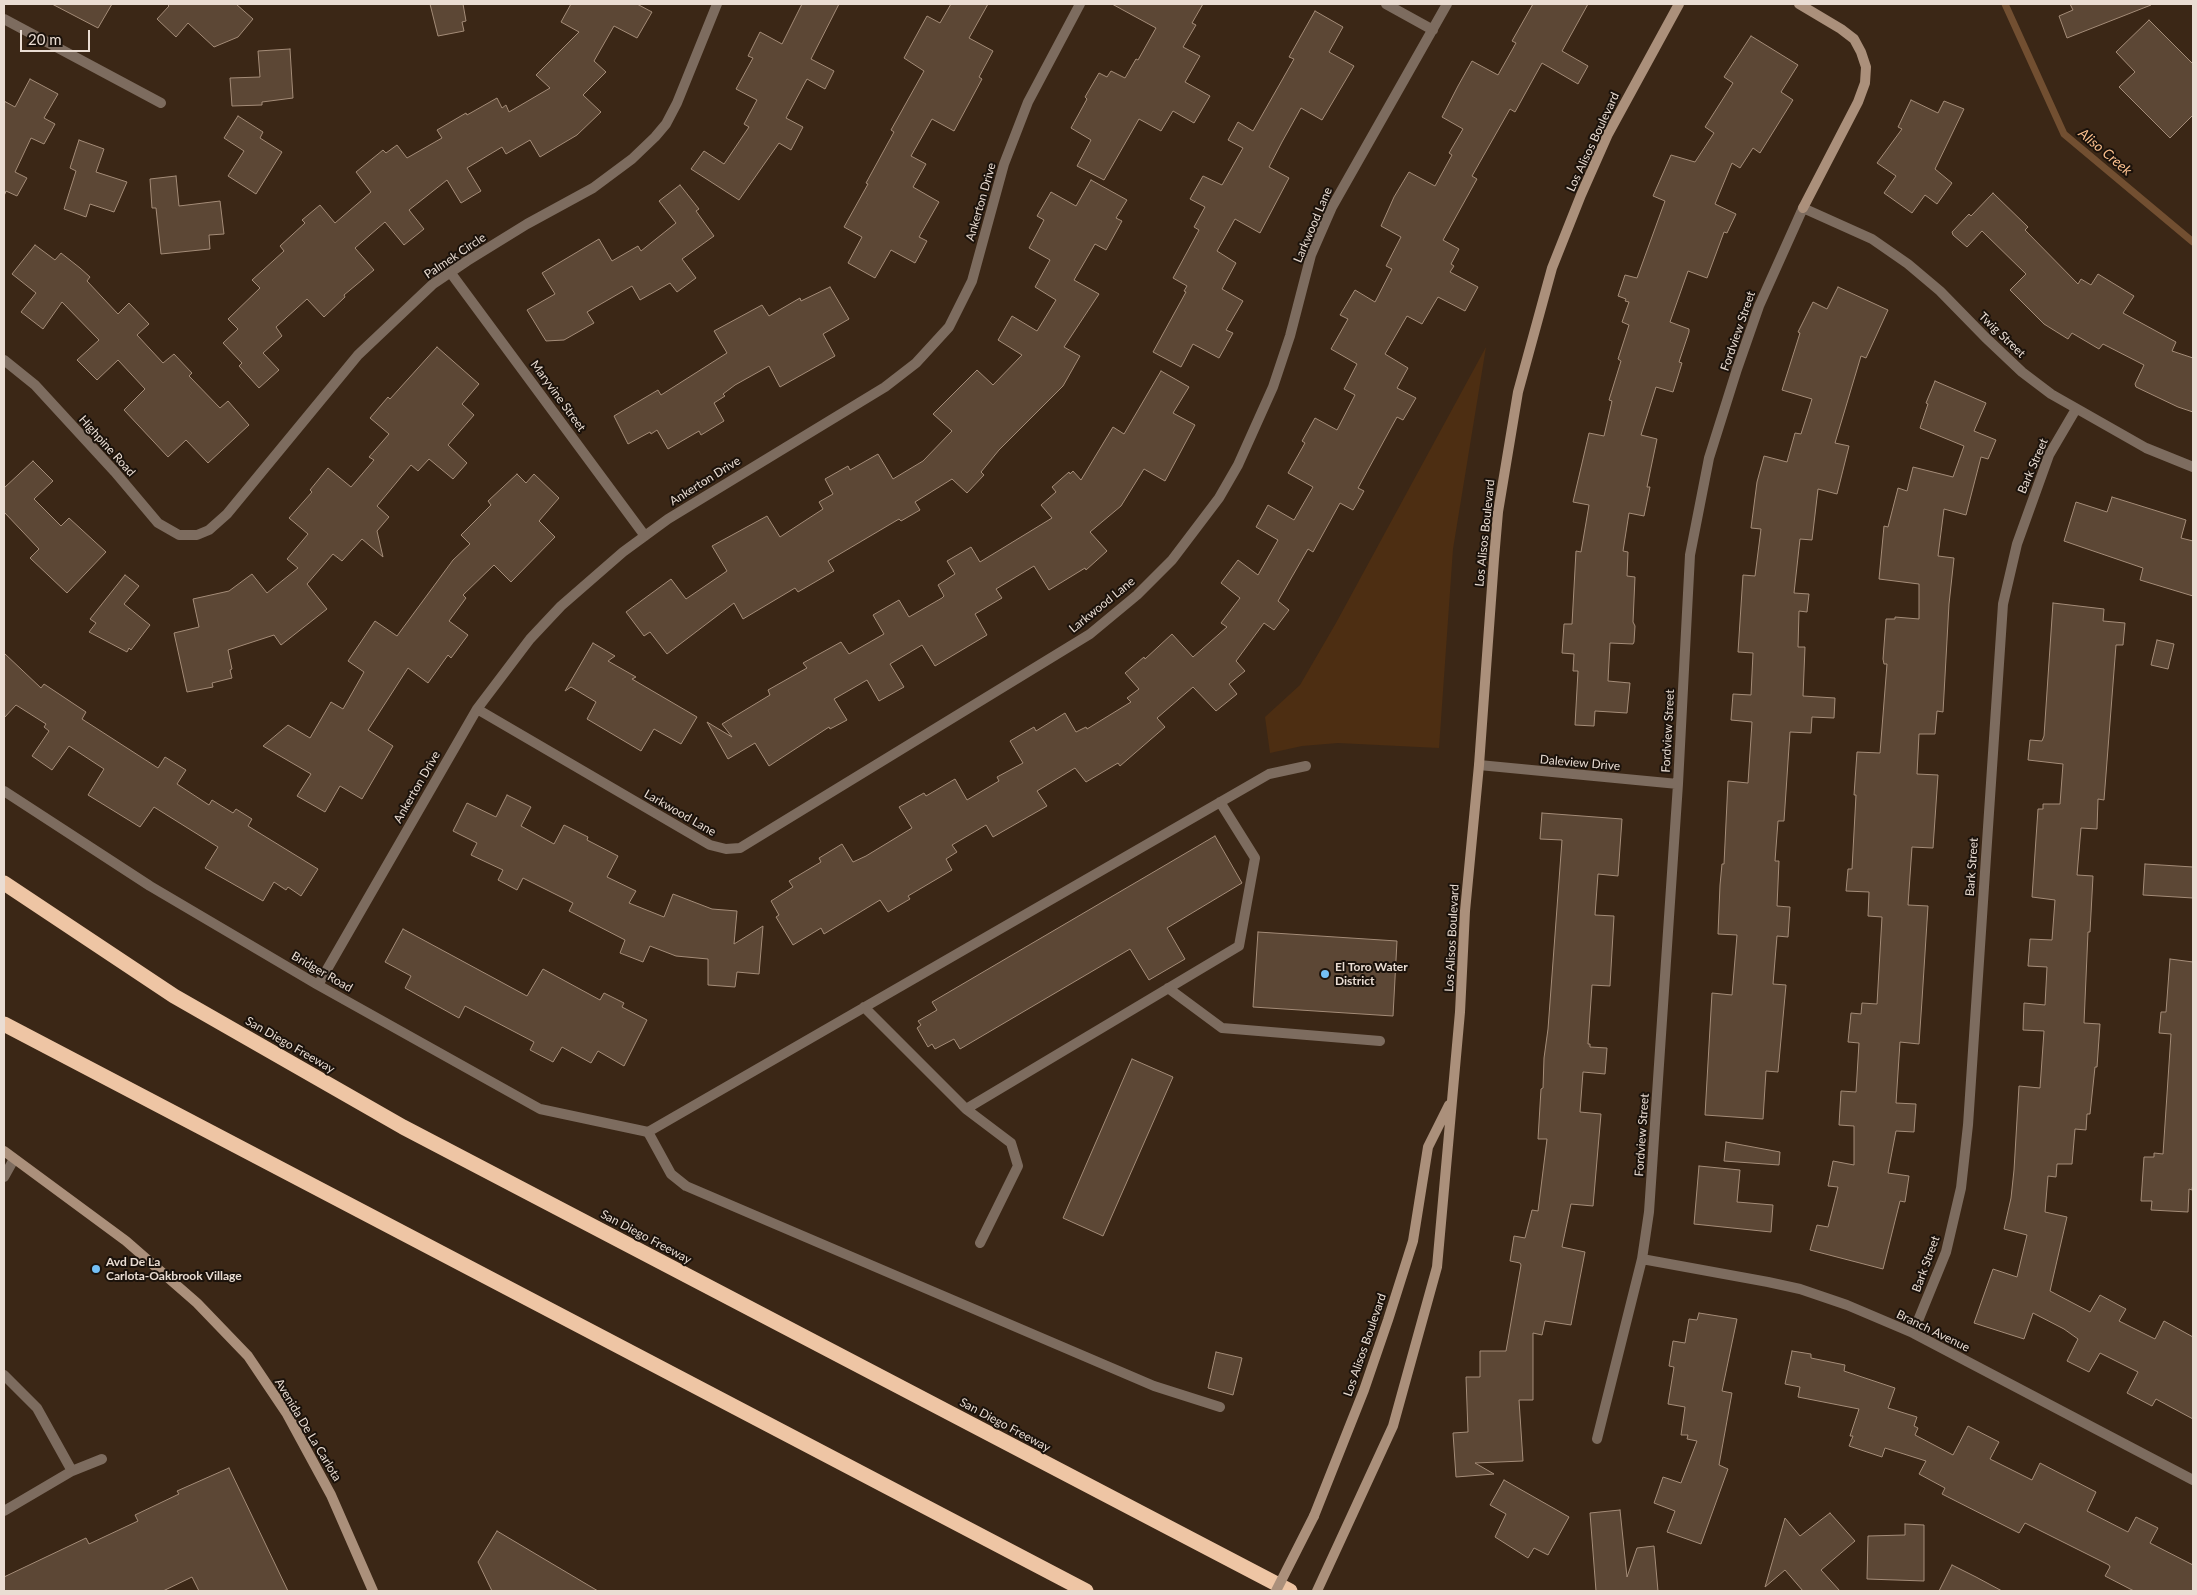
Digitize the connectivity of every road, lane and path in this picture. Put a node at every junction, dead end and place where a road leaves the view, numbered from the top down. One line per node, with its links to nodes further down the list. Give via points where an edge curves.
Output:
1 (717, 4): 11 (street, Palmek Circle, via 677,103 666,124 654,137 632,159 593,188)
2 (1080, 4): 16 (street, Ankerton Drive, via 1028,102 1004,164 972,280 949,327 936,344 885,387 707,494)
3 (1386, 4): 8 (street)
4 (1448, 4): 8 (street, Larkwood Lane)
5 (1679, 4): 19 (main road, Los Alisos Boulevard, via 1608,134 1581,196 1552,268 1518,392 1498,512)
6 (1799, 4): 10 (main road, Fordview Street, via 1848,34 1861,52 1866,67 1865,83 1858,102)
7 (4, 19): 9 (street)
8 (1433, 30): 17 (street, Larkwood Lane, via 1332,208 1311,255 1273,387 1238,465 1219,498 1172,560 1137,595 1090,634 740,848 710,845)
9 (161, 103)
10 (1803, 208): 13 (street, Twig Street, via 1872,239 1908,264 2022,372); 20 (street, Fordview Street, via 1759,306 1710,458 1690,555)
11 (450, 272): 15 (street, Palmek Circle, via 358,355 223,518 210,530); 16 (street, Maryvine Street)
12 (4, 360): 15 (street, Highpine Road, via 34,385 158,523 178,535)
13 (2076, 409): 14 (street, Twig Street, via 2146,448); 37 (street, Bark Street, via 2049,455 2017,544 2003,604 1961,1188 1946,1252)
14 (2193, 467)
15 (197, 535)
16 (645, 536): 17 (street, Ankerton Drive, via 560,606 530,639)
17 (477, 709): 24 (street, Ankerton Drive)
18 (1306, 766): 22 (street, via 1269,774)
19 (1479, 766): 20 (street, Daleview Drive); 29 (main road, Los Alisos Boulevard)
20 (1678, 784): 36 (street, Fordview Street, via 1649,1212)
21 (4, 791): 24 (street, Bridger Road, via 150,886)
22 (1220, 802): 25 (street, via 1255,858 1239,946); 26 (street)
23 (4, 883): 48 (highway, San Diego Freeway, via 174,996 403,1127)
24 (318, 985): 31 (street, Bridger Road, via 540,1108)
25 (1168, 988): 28 (street, via 1222,1028); 30 (street)
26 (864, 1007): 30 (street); 31 (street)
27 (4, 1024): 46 (highway)
28 (1380, 1041)
29 (1452, 1099): 47 (main road, Los Alisos Boulevard, bridge, via 1428,1147 1413,1241 1364,1390 1314,1516); 49 (main road, Los Alisos Boulevard, via 1437,1267 1394,1426)
30 (966, 1109): 35 (street, via 1011,1143 1018,1166)
31 (648, 1132): 39 (street, via 671,1174 686,1186 1154,1386)
32 (4, 1151): 33 (main road, Avenida De La Carlota)
33 (14, 1159): 34 (street); 45 (main road, Avenida De La Carlota, via 126,1241 197,1303 248,1356 287,1414 331,1495)
34 (4, 1177)
35 (980, 1243)
36 (1642, 1259): 37 (street, Branch Avenue, via 1800,1289); 40 (street, Fordview Street)
37 (1913, 1333): 43 (street, Branch Avenue)
38 (4, 1376): 42 (street, via 37,1408)
39 (1220, 1406)
40 (1597, 1439)
41 (102, 1459): 42 (street)
42 (72, 1472): 44 (street)
43 (2193, 1480)
44 (4, 1511)
45 (373, 1591)
46 (1086, 1591)
47 (1276, 1591)
48 (1290, 1591)
49 (1317, 1591)

